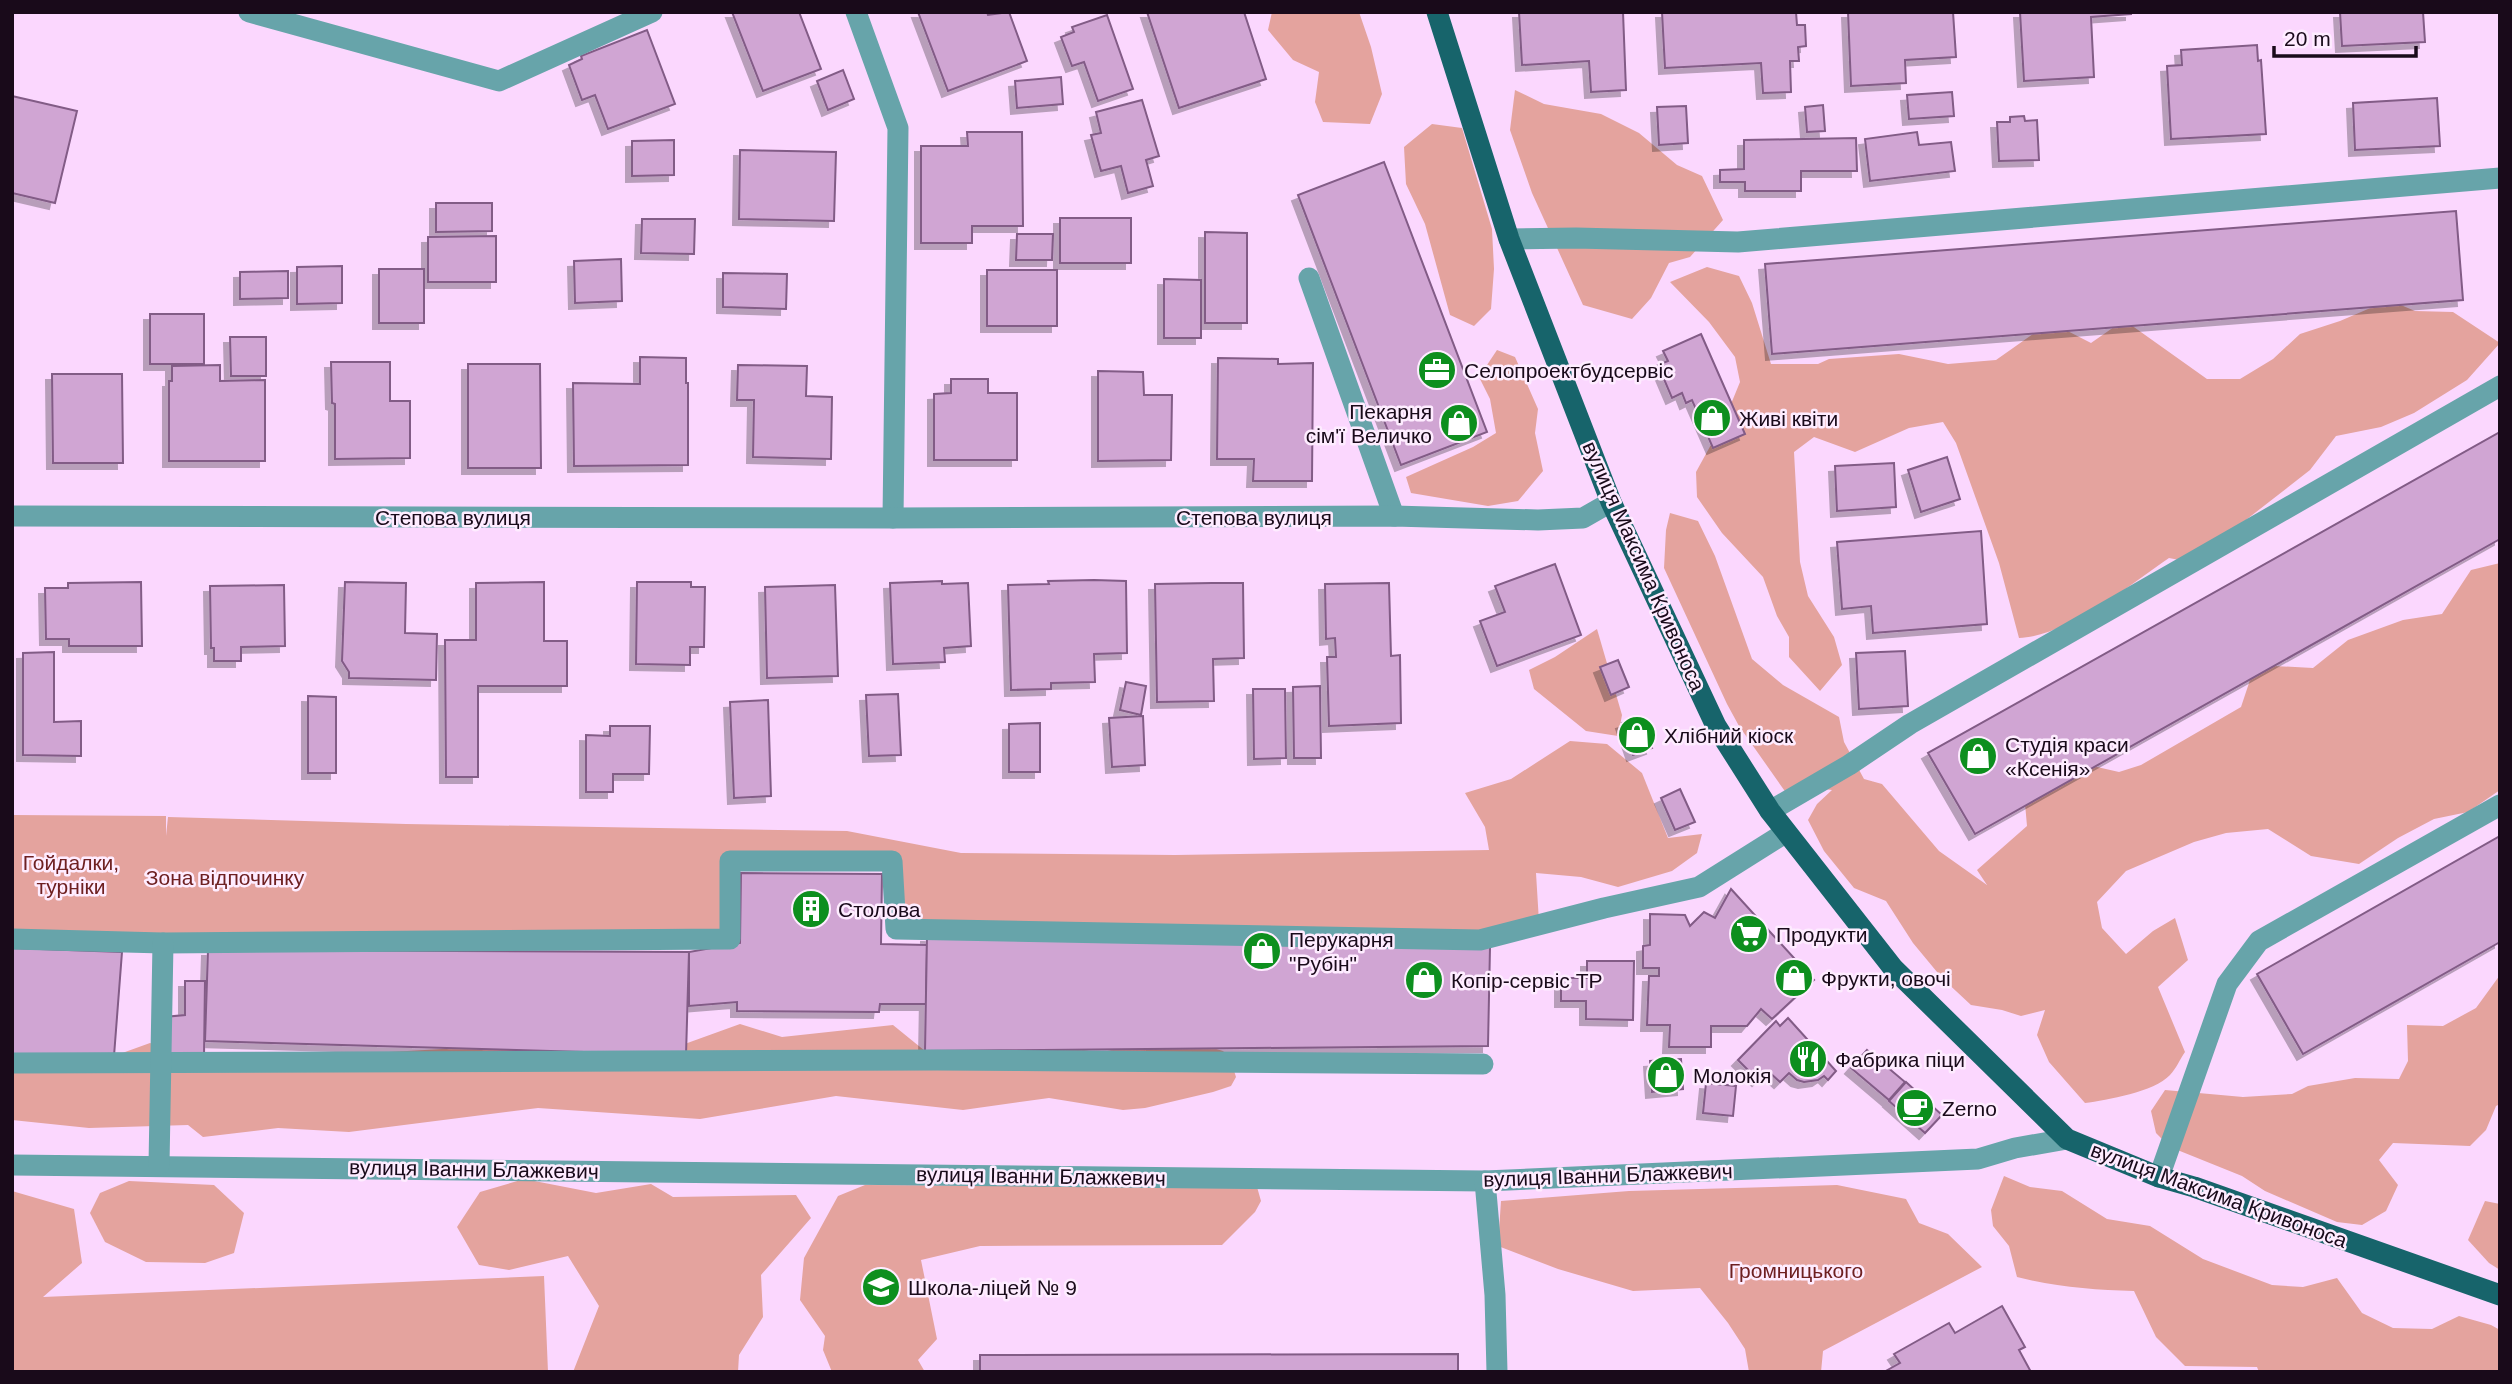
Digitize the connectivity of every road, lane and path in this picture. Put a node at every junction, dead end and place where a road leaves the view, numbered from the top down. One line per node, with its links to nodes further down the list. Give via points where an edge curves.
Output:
1 (249, 12): 2 (street, via 499,81)
2 (652, 12)
3 (856, 12): 12 (street, via 898,128)
4 (1437, 12): 6 (main road, вулиця Максима Кривоноса)
5 (2500, 178): 6 (street, via 1738,242)
6 (1509, 239): 9 (main road, вулиця Максима Кривоноса)
7 (1309, 278): 11 (street)
8 (2500, 386): 14 (street, via 1910,723)
9 (1611, 502): 11 (street, Степова вулиця, via 1583,518); 14 (main road, вулиця Максима Кривоноса, via 1716,726)
10 (12, 516): 12 (street, Степова вулиця)
11 (1394, 516): 12 (street, Степова вулиця)
12 (893, 519)
13 (2500, 805): 23 (street, via 2259,941 2227,984)
14 (1770, 811): 15 (main road, вулиця Максима Кривоноса)
15 (1785, 833): 17 (street, via 1699,887 1480,940 896,929 892,860 730,861 730,939); 20 (main road, вулиця Максима Кривоноса, via 1893,968)
16 (12, 939): 17 (street)
17 (163, 943): 22 (street)
18 (12, 1063): 19 (street, via 950,1060)
19 (1483, 1064)
20 (2067, 1139): 23 (main road, вулиця Максима Кривоноса); 24 (street, вулиця Іванни Блажкевич, via 1978,1159)
21 (12, 1165): 22 (street, вулиця Іванни Блажкевич)
22 (159, 1165): 24 (street, вулиця Іванни Блажкевич)
23 (2159, 1177): 25 (main road, вулиця Максима Кривоноса)
24 (1485, 1181): 26 (street)
25 (2500, 1295)
26 (1497, 1372)

